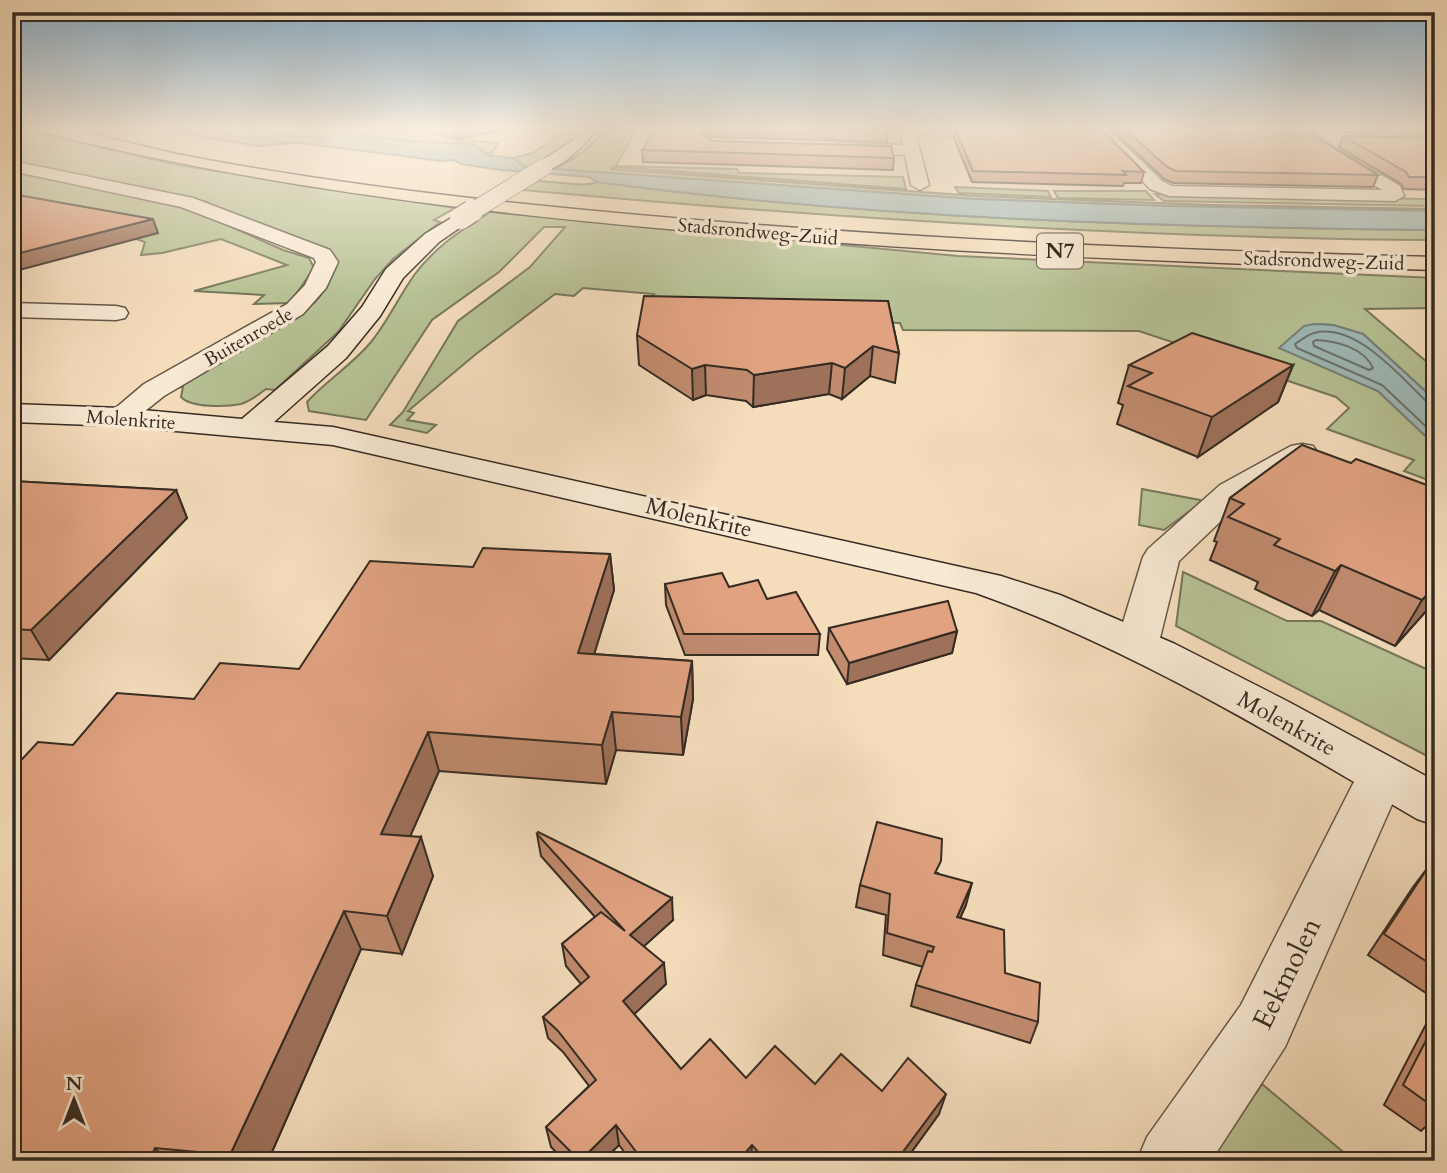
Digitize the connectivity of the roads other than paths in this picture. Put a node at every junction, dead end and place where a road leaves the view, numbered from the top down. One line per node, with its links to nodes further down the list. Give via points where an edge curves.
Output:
1 (98, 184): 12 (street, Buitenroede, via 186,202 323,254 327,262 321,281 295,309 154,390)
2 (333, 184): 8 (highway, Stadsrondweg-Zuid / N7, via 530,211 935,244)
3 (411, 184): 7 (highway, Stadsrondweg-Zuid / N7, via 721,216 1131,242)
4 (517, 184): 13 (street, bridge, via 432,238 394,274 337,352)
5 (1155, 184): 6 (street, via 1169,191 1395,196)
6 (1384, 184)
7 (1435, 249)
8 (1435, 266)
9 (12, 310): 10 (street)
10 (116, 313)
11 (12, 412): 12 (street, Molenkrite)
12 (120, 417): 13 (street, Molenkrite)
13 (250, 427): 15 (street, Molenkrite, via 368,442 987,584)
14 (1335, 457): 15 (street, via 1311,448 1232,492 1167,552 1161,558)
15 (1138, 642): 16 (street, Molenkrite)
16 (1381, 775): 17 (street, Molenkrite); 18 (street, Eekmolen, via 1263,1026)
17 (1435, 805)
18 (1171, 1161)

